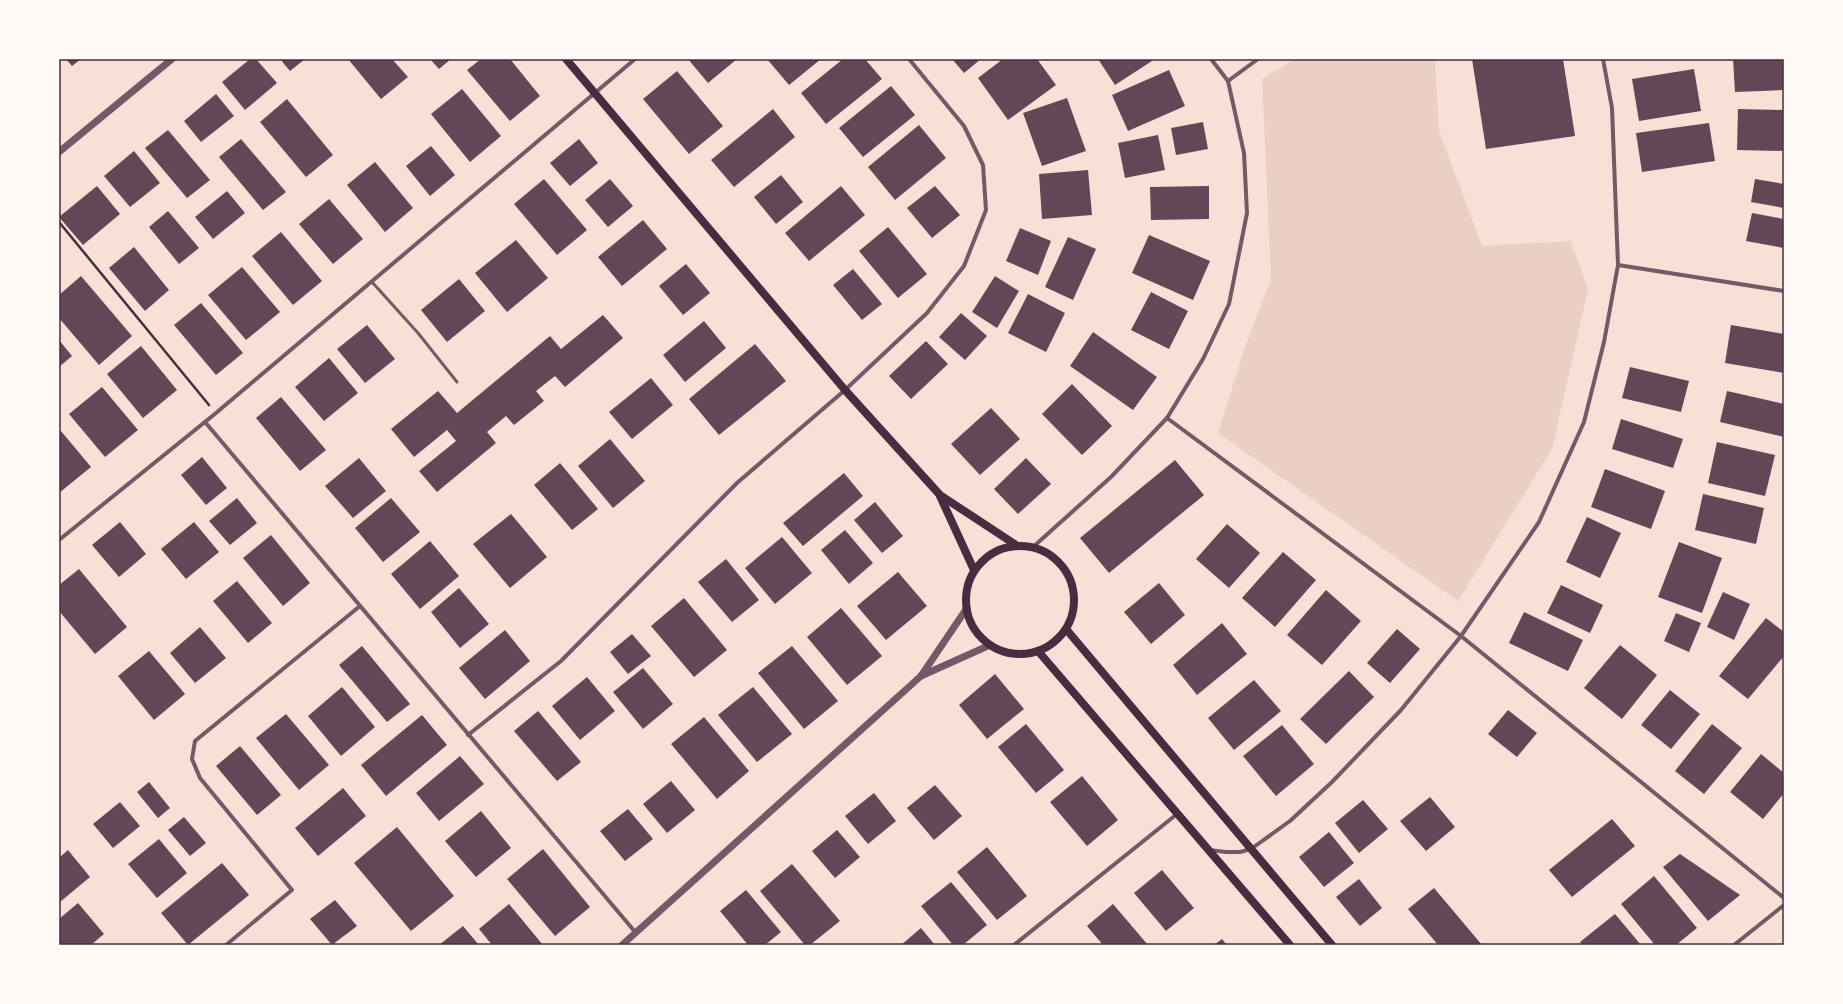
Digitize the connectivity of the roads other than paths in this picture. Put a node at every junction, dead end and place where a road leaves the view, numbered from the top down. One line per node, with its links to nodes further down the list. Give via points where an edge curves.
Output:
1 (172, 59): 10 (street)
2 (566, 59): 9 (main road)
3 (635, 59): 9 (street)
4 (909, 59): 15 (street, via 964,126 983,165 986,210 964,266 927,313)
5 (1211, 59): 8 (street)
6 (1258, 59): 8 (street)
7 (1603, 59): 11 (street, via 1612,108)
8 (1228, 81): 16 (street, via 1244,153 1247,212 1229,304 1203,359)
9 (595, 93): 12 (street); 15 (main road)
10 (59, 152)
11 (1618, 265): 13 (street); 26 (street, via 1604,342 1584,422 1538,522)
12 (372, 282): 14 (lane, via 418,333); 17 (street)
13 (1784, 292)
14 (457, 382)
15 (844, 390): 18 (main road); 30 (street, via 738,483 561,661)
16 (1166, 418): 21 (street, via 1111,477); 26 (street)
17 (205, 422): 19 (street); 23 (street)
18 (940, 495): 20 (main road); 22 (main road)
19 (59, 540)
20 (1016, 545): 21 (main road); 22 (main road, via 1000,549 985,557)
21 (1033, 547): 25 (main road, via 1048,553 1062,564 1071,579 1075,596 1073,613)
22 (974, 570): 24 (main road, via 967,585)
23 (360, 606): 30 (street); 37 (street, via 195,741 192,759 200,778 292,890)
24 (967, 608): 27 (main road, via 969,619 977,633); 29 (street)
25 (1066, 629): 28 (main road, via 1059,638); 32 (main road)
26 (1461, 636): 32 (street, via 1401,710 1332,782 1290,821); 34 (street)
27 (990, 645): 28 (main road, via 1010,653); 29 (street)
28 (1038, 651): 31 (main road)
29 (921, 676): 36 (street)
30 (468, 735): 36 (street)
31 (1177, 814): 33 (main road); 39 (street)
32 (1251, 849): 33 (street, via 1240,852); 41 (main road)
33 (1209, 850): 40 (main road)
34 (1784, 898)
35 (1784, 905): 42 (street)
36 (636, 933): 38 (street)
37 (226, 945)
38 (622, 945)
39 (1014, 945)
40 (1290, 945)
41 (1332, 945)
42 (1734, 945)

